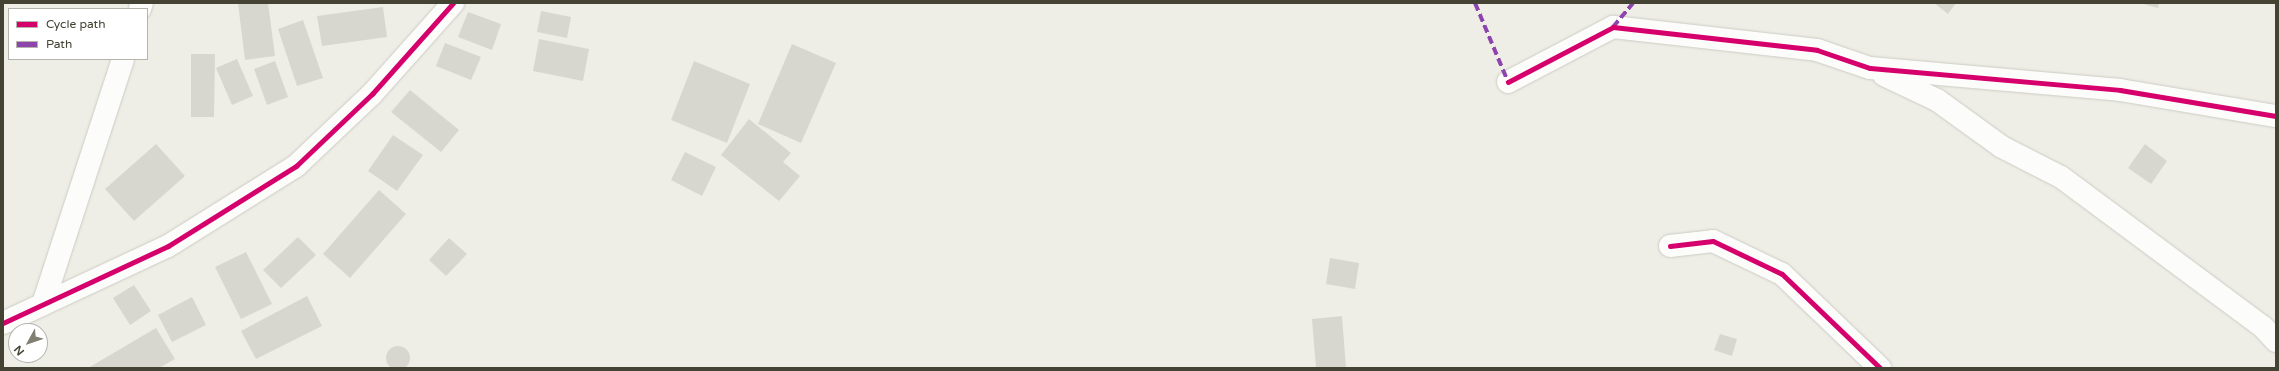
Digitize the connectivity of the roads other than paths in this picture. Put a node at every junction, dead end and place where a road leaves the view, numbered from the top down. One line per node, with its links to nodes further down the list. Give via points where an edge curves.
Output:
1 (453, 3): 7 (street, via 372,94 296,166 168,246)
2 (123, 60): 7 (street)
3 (1870, 68): 4 (street, via 1817,50 1613,27); 5 (street, via 2120,90); 9 (street, via 1937,100 2002,147 2061,177 2263,327)
4 (1508, 82)
5 (2276, 116)
6 (1670, 246): 10 (street, via 1713,241 1782,274)
7 (43, 304): 8 (street)
8 (3, 323)
9 (2276, 341)
10 (1880, 368)

